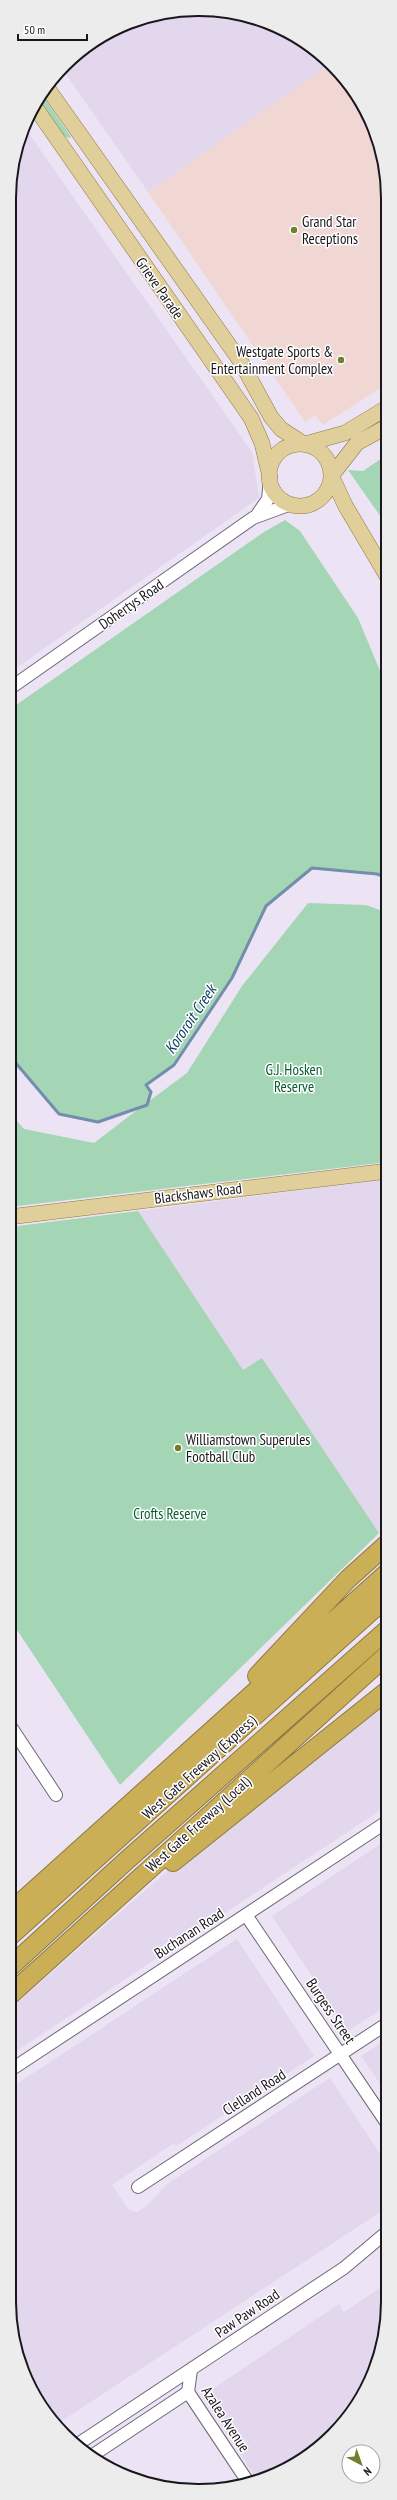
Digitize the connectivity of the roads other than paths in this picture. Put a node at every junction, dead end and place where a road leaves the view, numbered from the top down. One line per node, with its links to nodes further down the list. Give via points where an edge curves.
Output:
1 (50, 92): 5 (main road, Grieve Parade, via 241,362 275,422)
2 (38, 112): 7 (main road, Grieve Parade, via 251,418 262,443)
3 (381, 411): 5 (main road, via 345,433)
4 (381, 430): 6 (main road, via 357,443)
5 (305, 444): 6 (main road, via 324,455); 7 (main road, via 291,446 280,452 272,463)
6 (332, 476): 8 (main road, via 326,490 318,499 307,504); 10 (main road, via 345,505)
7 (270, 478): 8 (main road, via 276,493); 9 (street, Dohertys Road, via 268,500)
8 (293, 505): 9 (street, Dohertys Road)
9 (253, 518): 11 (street, Dohertys Road)
10 (381, 566)
11 (16, 684)
12 (381, 1172): 13 (main road, Blackshaws Road)
13 (16, 1216)
14 (381, 1549): 20 (highway, via 348,1579 291,1639)
15 (381, 1578): 20 (highway)
16 (381, 1602): 26 (highway, West Gate Freeway (Express))
17 (381, 1635): 27 (highway, West Gate Freeway (Express))
18 (381, 1660): 28 (highway, West Gate Freeway (Local))
19 (381, 1696): 29 (highway, via 191,1847)
20 (209, 1731): 24 (highway)
21 (16, 1735): 22 (street)
22 (56, 1795)
23 (381, 1826): 25 (street, Buchanan Road)
24 (16, 1906)
25 (246, 1915): 31 (street, Burgess Street); 32 (street, Buchanan Road)
26 (16, 1932)
27 (16, 1962)
28 (16, 1990)
29 (16, 1994)
30 (381, 2028): 31 (street, Clelland Road)
31 (341, 2054): 33 (street, Burgess Street); 34 (street, Clelland Road)
32 (16, 2066)
33 (381, 2114)
34 (138, 2187)
35 (381, 2237): 37 (street, Paw Paw Road)
36 (381, 2247): 37 (street, Paw Paw Road)
37 (344, 2268): 38 (street, Paw Paw Road)
38 (191, 2370): 39 (street, Paw Paw Road); 40 (street, Azalea Avenue)
39 (168, 2385): 40 (street, via 177,2385); 41 (street, Paw Paw Road)
40 (188, 2392): 42 (street); 43 (street, Azalea Avenue)
41 (81, 2442)
42 (97, 2453)
43 (245, 2478)

